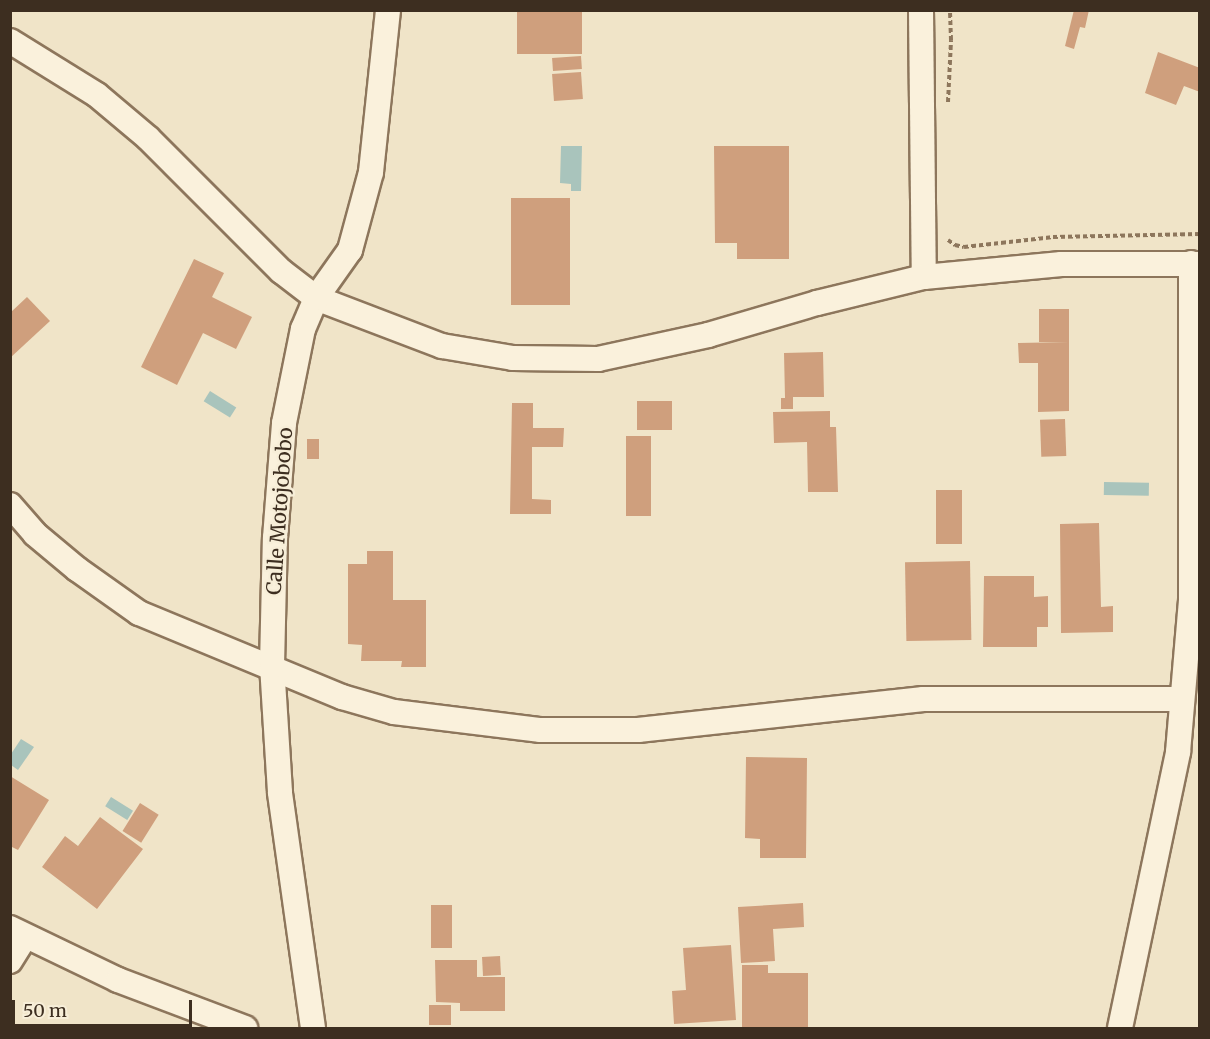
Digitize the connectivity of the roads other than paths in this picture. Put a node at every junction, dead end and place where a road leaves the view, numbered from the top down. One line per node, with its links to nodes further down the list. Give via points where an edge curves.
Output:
1 (388, 10): 6 (street, Calle Motojobobo, via 371,172 350,250)
2 (921, 10): 5 (street)
3 (10, 41): 6 (street, via 97,95 148,138 282,271)
4 (1195, 264): 5 (street, via 1061,264); 9 (street, via 1191,601)
5 (924, 277): 6 (street, via 708,335 598,359 513,358 442,346)
6 (316, 298): 8 (street, Calle Motojobobo, via 303,329 285,423 275,538)
7 (10, 505): 8 (street, via 36,534 77,569 139,614)
8 (272, 666): 9 (street, via 342,697 394,712 541,730 638,730 923,699); 13 (street, Calle Motojobobo, via 280,792)
9 (1182, 699): 14 (street, via 1178,752)
10 (18, 933): 11 (street); 12 (street, via 118,980)
11 (10, 961)
12 (245, 1029)
13 (314, 1029)
14 (1120, 1029)

